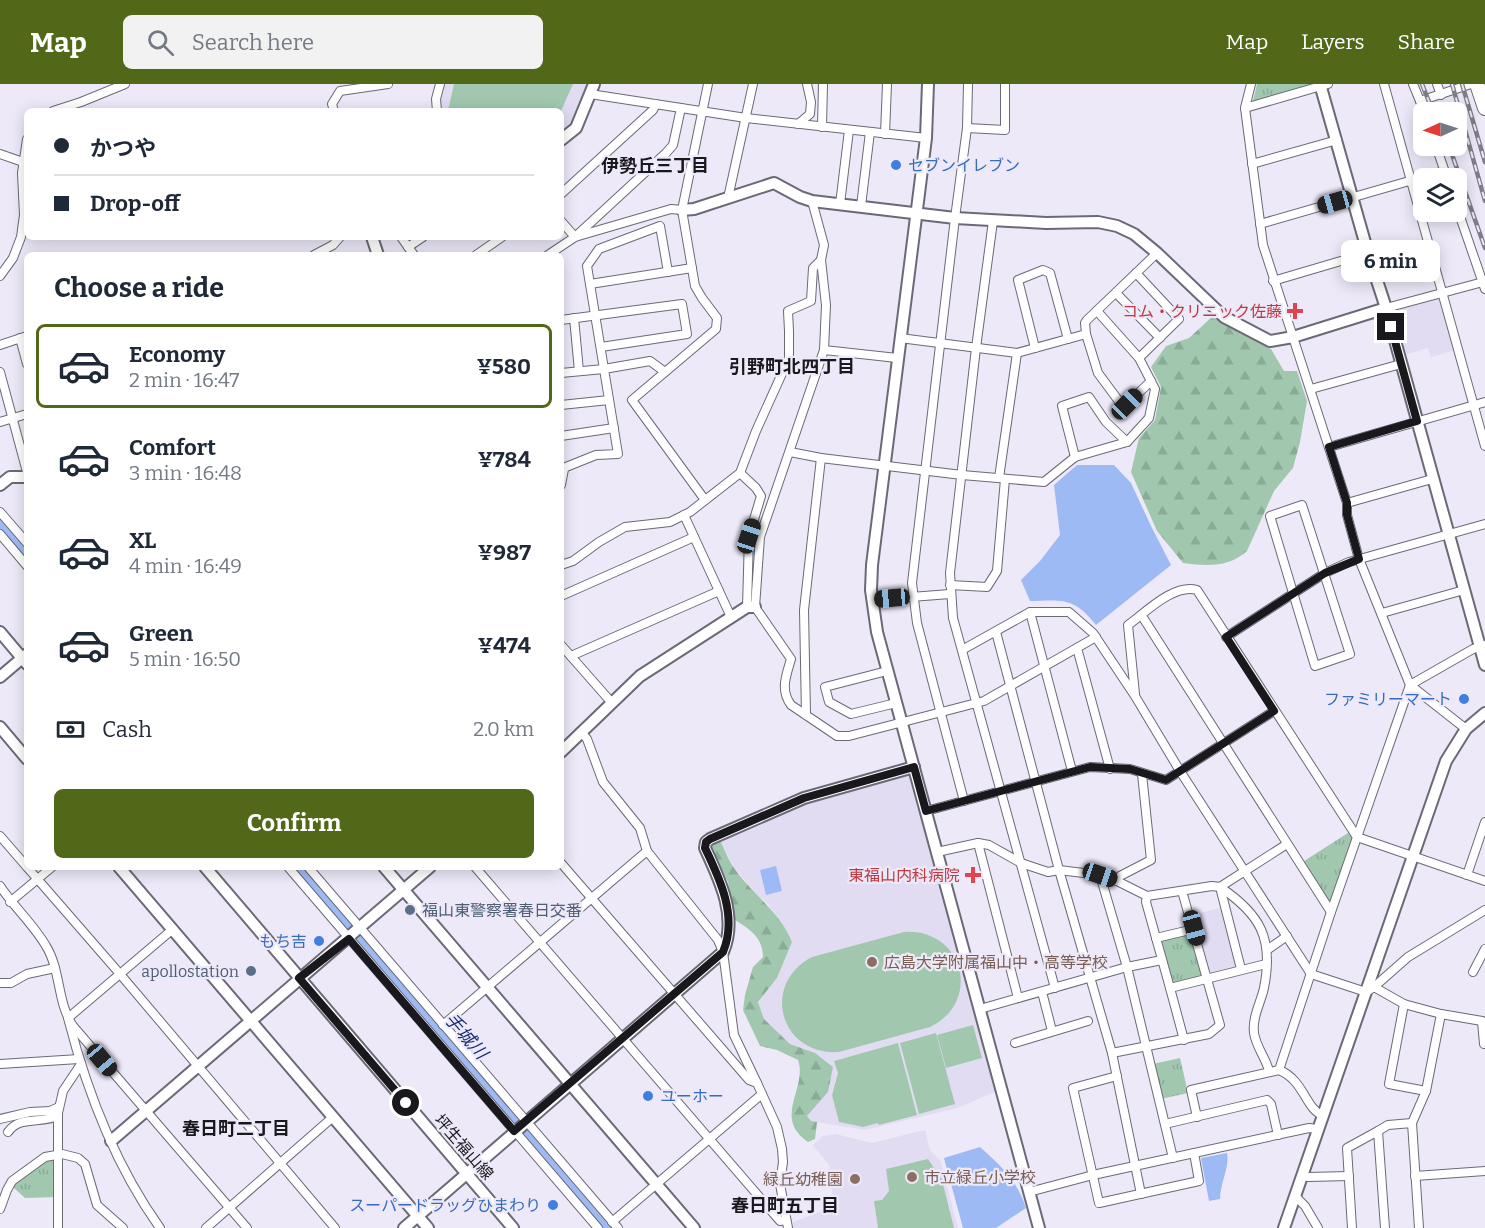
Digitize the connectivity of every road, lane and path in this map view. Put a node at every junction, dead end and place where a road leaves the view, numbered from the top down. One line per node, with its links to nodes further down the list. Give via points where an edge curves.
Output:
1 (125, 84): 24 (street)
2 (388, 84): 19 (street)
3 (708, 84): 30 (street)
4 (753, 84): 31 (street)
5 (807, 84): 32 (street, via 810,114)
6 (824, 84): 33 (street)
7 (887, 84): 37 (street)
8 (928, 84): 39 (street)
9 (968, 84): 34 (street)
10 (1005, 84): 34 (street, via 1005,130)
11 (1251, 84): 28 (street)
12 (1384, 84): 46 (street)
13 (1413, 84): 22 (street)
14 (1437, 84): 21 (street)
15 (1471, 84): 21 (street)
16 (1477, 84): 29 (highway)
17 (439, 85): 26 (street)
18 (1323, 85): 28 (street); 40 (street)
19 (346, 87): 25 (street, via 332,104)
20 (592, 89): 23 (street); 38 (street, via 576,128)
21 (1441, 95): 22 (street)
22 (1420, 101)
23 (656, 104): 27 (street); 47 (street)
24 (62, 108)
25 (333, 108)
26 (437, 108)
27 (681, 108): 30 (street); 60 (street, via 673,145)
28 (1245, 108): 44 (street)
29 (1485, 108)
30 (703, 111): 31 (street); 53 (street)
31 (746, 118): 32 (street); 49 (street)
32 (798, 124): 33 (street)
33 (822, 126): 35 (street)
34 (968, 128): 55 (street)
35 (849, 130): 36 (street); 51 (street)
36 (870, 132): 37 (street); 52 (street)
37 (885, 134): 39 (street)
38 (564, 138)
39 (926, 138): 54 (street)
40 (1337, 140): 44 (street); 48 (street)
41 (0, 154): 43 (street)
42 (24, 156): 43 (street)
43 (23, 162): 76 (street, via 21,237)
44 (1252, 164): 59 (street)
45 (1413, 180): 46 (street)
46 (1410, 181): 48 (street); 81 (street)
47 (564, 191)
48 (1353, 197): 59 (street); 71 (street)
49 (728, 198): 50 (street, via 774,183); 53 (street)
50 (812, 201): 51 (street); 72 (street, via 824,244)
51 (840, 204): 52 (street)
52 (861, 206): 54 (street)
53 (682, 210): 60 (street, via 671,209); 73 (street)
54 (916, 213): 55 (street); 90 (street)
55 (955, 218): 56 (street); 93 (street)
56 (993, 221): 70 (street, via 1098,222 1134,234); 96 (street)
57 (1462, 222): 79 (street)
58 (564, 224): 60 (street)
59 (1260, 224): 77 (street)
60 (575, 237): 69 (street)
61 (337, 240): 66 (street)
62 (403, 240): 65 (street)
63 (418, 240): 65 (street)
64 (498, 240): 68 (street)
65 (408, 247): 67 (street)
66 (320, 252)
67 (412, 252)
68 (480, 252)
69 (553, 252)
70 (1157, 253): 75 (street); 89 (street, via 1224,317 1270,341)
71 (1368, 254): 77 (street); 82 (street)
72 (821, 260): 98 (street, via 826,306); 130 (street, via 813,268 811,301 788,311 789,358)
73 (692, 268): 74 (street); 106 (street, via 695,286 717,318 716,328)
74 (668, 272): 78 (street); 78 (street, via 660,226 599,249 587,266)
75 (1136, 273): 80 (street); 91 (street, via 1179,319)
76 (0, 276)
77 (1273, 281): 89 (street)
78 (590, 284): 84 (street)
79 (1484, 285): 81 (street)
80 (1116, 293): 83 (street); 91 (street)
81 (1441, 293): 82 (street); 113 (street)
82 (1386, 308): 89 (street); 102 (street)
83 (1097, 311): 87 (street, via 1085,323); 101 (street)
84 (595, 315): 85 (street); 95 (street); 95 (street, via 682,304 687,334)
85 (574, 318): 86 (street); 104 (street)
86 (564, 320)
87 (1086, 334): 92 (street); 108 (street, via 1098,373 1121,404 1127,404)
88 (23, 337): 94 (street)
89 (1293, 337): 109 (street)
90 (900, 338): 93 (street); 100 (street)
91 (1160, 338): 101 (street)
92 (1068, 339): 97 (street); 97 (street, via 1050,273 1044,270 1018,280)
93 (940, 343): 96 (street); 129 (street)
94 (0, 345)
95 (601, 348): 103 (street)
96 (976, 348): 99 (street); 131 (street)
97 (1035, 348): 99 (street)
98 (824, 350): 100 (street); 123 (street)
99 (1017, 353): 134 (street)
100 (897, 358): 127 (street)
101 (1139, 358): 108 (street)
102 (1401, 364): 109 (street); 116 (street)
103 (604, 369): 104 (street); 106 (street, via 650,361); 110 (street)
104 (579, 371): 107 (street)
105 (0, 372): 115 (street)
106 (665, 372): 136 (street, via 632,400)
107 (564, 373)
108 (1150, 381): 120 (street, via 1155,389 1149,418)
109 (1311, 389): 122 (street)
110 (609, 400): 112 (street); 118 (street)
111 (1485, 402): 113 (street)
112 (564, 405)
113 (1474, 406): 116 (street); 121 (street)
114 (24, 415): 115 (street)
115 (12, 418): 117 (street); 126 (street)
116 (1417, 421): 122 (street); 133 (street)
117 (0, 422)
118 (614, 428): 119 (street); 128 (street, via 618,454 596,455)
119 (564, 436)
120 (1127, 442): 124 (street); 124 (street, via 1106,422 1089,397 1062,406)
121 (1485, 446)
122 (1329, 447): 137 (street)
123 (790, 452): 125 (street); 157 (street, via 760,537)
124 (1075, 457): 134 (street, via 1044,482)
125 (821, 458): 127 (street); 186 (street, via 804,610)
126 (24, 461)
127 (885, 465): 129 (street); 156 (street, via 872,565)
128 (564, 469)
129 (926, 470): 131 (street); 155 (street)
130 (740, 473): 136 (street); 157 (street, via 756,488 761,500 749,536)
131 (962, 475): 134 (street); 149 (street)
132 (24, 477): 135 (street, via 10,477)
133 (1432, 478): 137 (street); 142 (street)
134 (1002, 479): 149 (street, via 998,571 987,587)
135 (0, 485)
136 (705, 500): 139 (street)
137 (1347, 503): 145 (street)
138 (0, 512): 144 (street)
139 (684, 515): 143 (street); 147 (street, via 670,522 625,527)
140 (1485, 524): 142 (street)
141 (0, 534): 146 (street)
142 (1448, 534): 145 (street); 150 (street)
143 (694, 537): 151 (street); 153 (street)
144 (24, 540)
145 (1359, 559): 148 (street); 159 (street)
146 (24, 562)
147 (564, 564)
148 (1325, 573): 154 (street); 154 (street, via 1302,505 1270,516); 154 (street, via 1350,654 1315,666)
149 (950, 585): 152 (street)
150 (1464, 590): 159 (street); 166 (street)
151 (719, 591): 161 (street); 170 (street)
152 (950, 594): 155 (street); 169 (street)
153 (564, 595)
154 (1294, 595): 165 (street)
155 (913, 596): 156 (street); 185 (street)
156 (872, 600): 175 (street)
157 (751, 607): 161 (street); 186 (street, via 791,659 784,694 791,705)
158 (1030, 612): 163 (street); 164 (street, via 1069,612); 174 (street)
159 (1382, 613): 177 (street)
160 (1142, 616): 165 (street, via 1168,595 1191,588 1197,590); 179 (street, via 1128,625 1127,631); 191 (street)
161 (731, 618): 180 (street, via 640,676)
162 (0, 632): 171 (street)
163 (996, 632): 169 (street); 178 (street)
164 (1096, 637): 168 (street); 179 (street)
165 (1226, 637): 183 (street)
166 (1482, 646): 173 (street); 177 (street)
167 (564, 648): 170 (street)
168 (1077, 648): 174 (street); 195 (street)
169 (962, 650): 182 (street)
170 (571, 656): 180 (street)
171 (24, 658)
172 (24, 660): 176 (street)
173 (1485, 665)
174 (1044, 667): 178 (street); 196 (street)
175 (887, 671): 181 (street); 181 (street, via 825,687 829,702 851,714)
176 (0, 677)
177 (1410, 685): 189 (street); 205 (street)
178 (1011, 686): 182 (street); 199 (street)
179 (1136, 696): 197 (street)
180 (612, 703): 190 (street)
181 (896, 703): 187 (street)
182 (977, 704): 185 (street); 200 (street)
183 (1274, 711): 191 (street); 205 (street)
184 (1485, 713): 189 (street)
185 (941, 714): 187 (street); 201 (street)
186 (806, 715): 187 (street, via 843,737)
187 (902, 724): 194 (street)
188 (0, 727): 193 (street)
189 (1466, 729): 210 (street, via 1446,761)
190 (582, 733): 192 (street); 208 (street, via 603,782 639,828)
191 (1224, 744): 197 (street); 207 (street)
192 (564, 748)
193 (24, 755)
194 (914, 767): 202 (street); 248 (street, via 804,798 706,842 729,913)
195 (1110, 769): 196 (street, via 1090,767); 198 (street, via 1130,769)
196 (1072, 771): 199 (street)
197 (1180, 771): 198 (street, via 1166,780); 224 (street)
198 (1142, 774): 228 (street, via 1150,860)
199 (1036, 780): 200 (street); 223 (street)
200 (1001, 790): 201 (street); 211 (street)
201 (964, 801): 202 (street)
202 (926, 811): 209 (street)
203 (1485, 822): 226 (street)
204 (0, 836): 212 (street)
205 (1357, 837): 210 (street); 237 (street)
206 (978, 843): 209 (street); 211 (street); 267 (street)
207 (1287, 844): 224 (street); 237 (street)
208 (647, 851): 235 (street); 248 (street, via 709,926)
209 (937, 852): 269 (street)
210 (1412, 856): 226 (street); 264 (street)
211 (1021, 863): 223 (street, via 1048,872); 262 (street)
212 (24, 864)
213 (564, 865): 235 (street)
214 (30, 870): 227 (street)
215 (48, 870): 227 (street)
216 (122, 870): 241 (street)
217 (208, 870): 257 (street, 坪生福山線)
218 (291, 870): 242 (street)
219 (310, 870): 242 (street)
220 (386, 870): 232 (street)
221 (427, 870): 232 (street)
222 (478, 870): 245 (street)
223 (1059, 870): 225 (street); 258 (street)
224 (1245, 870): 231 (street); 243 (street)
225 (1100, 875): 228 (street); 251 (street)
226 (1467, 875): 229 (street)
227 (38, 879): 236 (street); 255 (street)
228 (1117, 881): 234 (street)
229 (1485, 881)
230 (0, 886): 236 (street)
231 (1220, 887): 233 (street); 247 (street, via 1239,900 1262,928); 253 (street)
232 (404, 891): 242 (street); 261 (street)
233 (1182, 891): 234 (street); 240 (street)
234 (1147, 896): 244 (street)
235 (592, 898): 245 (street); 266 (street)
236 (10, 902): 252 (street, via 47,946)
237 (1331, 912): 256 (street)
238 (1482, 912): 239 (street); 264 (street, via 1408,957)
239 (1485, 921)
240 (1194, 928): 244 (street); 259 (street)
241 (173, 929): 255 (street); 272 (street)
242 (354, 934): 257 (street); 274 (street); 301 (street)
243 (1287, 936): 247 (street); 256 (street)
244 (1156, 938): 249 (street)
245 (540, 942): 261 (street); 276 (street)
246 (1485, 949): 254 (street)
247 (1267, 950): 250 (street)
248 (723, 952): 266 (street); 288 (street, via 734,1035)
249 (1162, 960): 251 (street); 263 (street)
250 (1266, 964): 253 (street); 286 (street, via 1254,1032)
251 (1127, 967): 258 (street); 280 (street)
252 (55, 968): 260 (street); 271 (street)
253 (1241, 969): 259 (street)
254 (1473, 972)
255 (120, 974): 271 (street); 284 (street)
256 (1311, 974): 264 (street); 285 (street)
257 (299, 978): 272 (street); 314 (street, 坪生福山線)
258 (1091, 978): 262 (street); 281 (street)
259 (1208, 979): 263 (street); 277 (street, via 1220,1025 1209,1034)
260 (0, 983)
261 (487, 988): 274 (street); 289 (street)
262 (1055, 988): 265 (street)
263 (1170, 988): 277 (street)
264 (1370, 990): 268 (street); 295 (street)
265 (1042, 992): 267 (street); 275 (street)
266 (674, 994): 276 (street); 288 (street, via 749,1080)
267 (1017, 998): 269 (street)
268 (1404, 1004): 270 (street); 290 (street, via 1389,1084)
269 (980, 1009): 320 (street)
270 (1441, 1014): 279 (street, via 1482,1021); 290 (street)
271 (68, 1018): 282 (street); 293 (street)
272 (250, 1021): 284 (street); 296 (street)
273 (1088, 1021): 275 (street)
274 (443, 1025): 301 (street)
275 (1052, 1030): 278 (street)
276 (623, 1038): 289 (street); 306 (street)
277 (1184, 1040): 280 (street)
278 (1015, 1043)
279 (1484, 1044)
280 (1147, 1046): 281 (street); 300 (street)
281 (1112, 1053): 287 (street)
282 (80, 1062): 283 (street); 292 (street, via 63,1091); 307 (street)
283 (0, 1064)
284 (198, 1066): 293 (street); 311 (street)
285 (1279, 1070): 286 (street); 295 (street, via 1290,1076)
286 (1269, 1071): 297 (street, via 1191,1090)
287 (1116, 1076): 312 (street); 315 (street, via 1072,1088)
288 (757, 1083): 291 (street)
289 (570, 1084): 301 (street); 319 (street)
290 (1426, 1091): 299 (street)
291 (762, 1094): 306 (street); 326 (street, via 782,1149 780,1184)
292 (59, 1107): 294 (street); 298 (street)
293 (146, 1112): 307 (street); 323 (street)
294 (58, 1116): 304 (street, via 20,1122); 309 (street)
295 (1322, 1116): 302 (street)
296 (333, 1117): 311 (street); 325 (street)
297 (1197, 1117): 300 (street); 305 (street, via 1267,1100)
298 (0, 1119)
299 (1412, 1123): 303 (street, via 1388,1125); 318 (street)
300 (1165, 1124): 310 (street)
301 (520, 1127): 314 (street); 327 (street); 337 (street)
302 (1317, 1129): 305 (street); 316 (street)
303 (1378, 1131): 317 (street, via 1347,1148); 343 (street)
304 (8, 1132)
305 (1278, 1135): 308 (street)
306 (709, 1139): 319 (street); 326 (street, via 780,1221)
307 (111, 1141): 330 (street)
308 (1194, 1153): 310 (street); 321 (street, via 1199,1181)
309 (58, 1154): 324 (street, via 45,1157 12,1181); 328 (street); 329 (street, via 73,1156 85,1164 97,1205)
310 (1173, 1158): 312 (street)
311 (280, 1163): 323 (street); 333 (street)
312 (1136, 1166): 315 (street); 321 (street)
313 (1485, 1171): 318 (street)
314 (467, 1174): 325 (street); 336 (street, 坪生福山線)
315 (1094, 1175): 320 (street); 321 (street, via 1099,1203)
316 (1302, 1175): 317 (street); 322 (street)
317 (1349, 1176): 342 (street)
318 (1415, 1176): 344 (street)
319 (657, 1185): 327 (street); 338 (street)
320 (1029, 1192): 339 (street)
321 (1141, 1194)
322 (1295, 1196): 340 (street); 341 (street)
323 (229, 1208): 331 (street); 332 (street)
324 (0, 1209)
325 (418, 1216): 334 (street); 335 (street)
326 (787, 1224)
327 (615, 1225)
328 (58, 1228)
329 (123, 1228)
330 (160, 1228)
331 (206, 1228)
332 (247, 1228)
333 (335, 1228)
334 (404, 1228)
335 (428, 1228)
336 (513, 1228)
337 (598, 1228)
338 (694, 1228)
339 (1039, 1228)
340 (1284, 1228)
341 (1318, 1228)
342 (1352, 1228)
343 (1385, 1228)
344 (1419, 1228)

